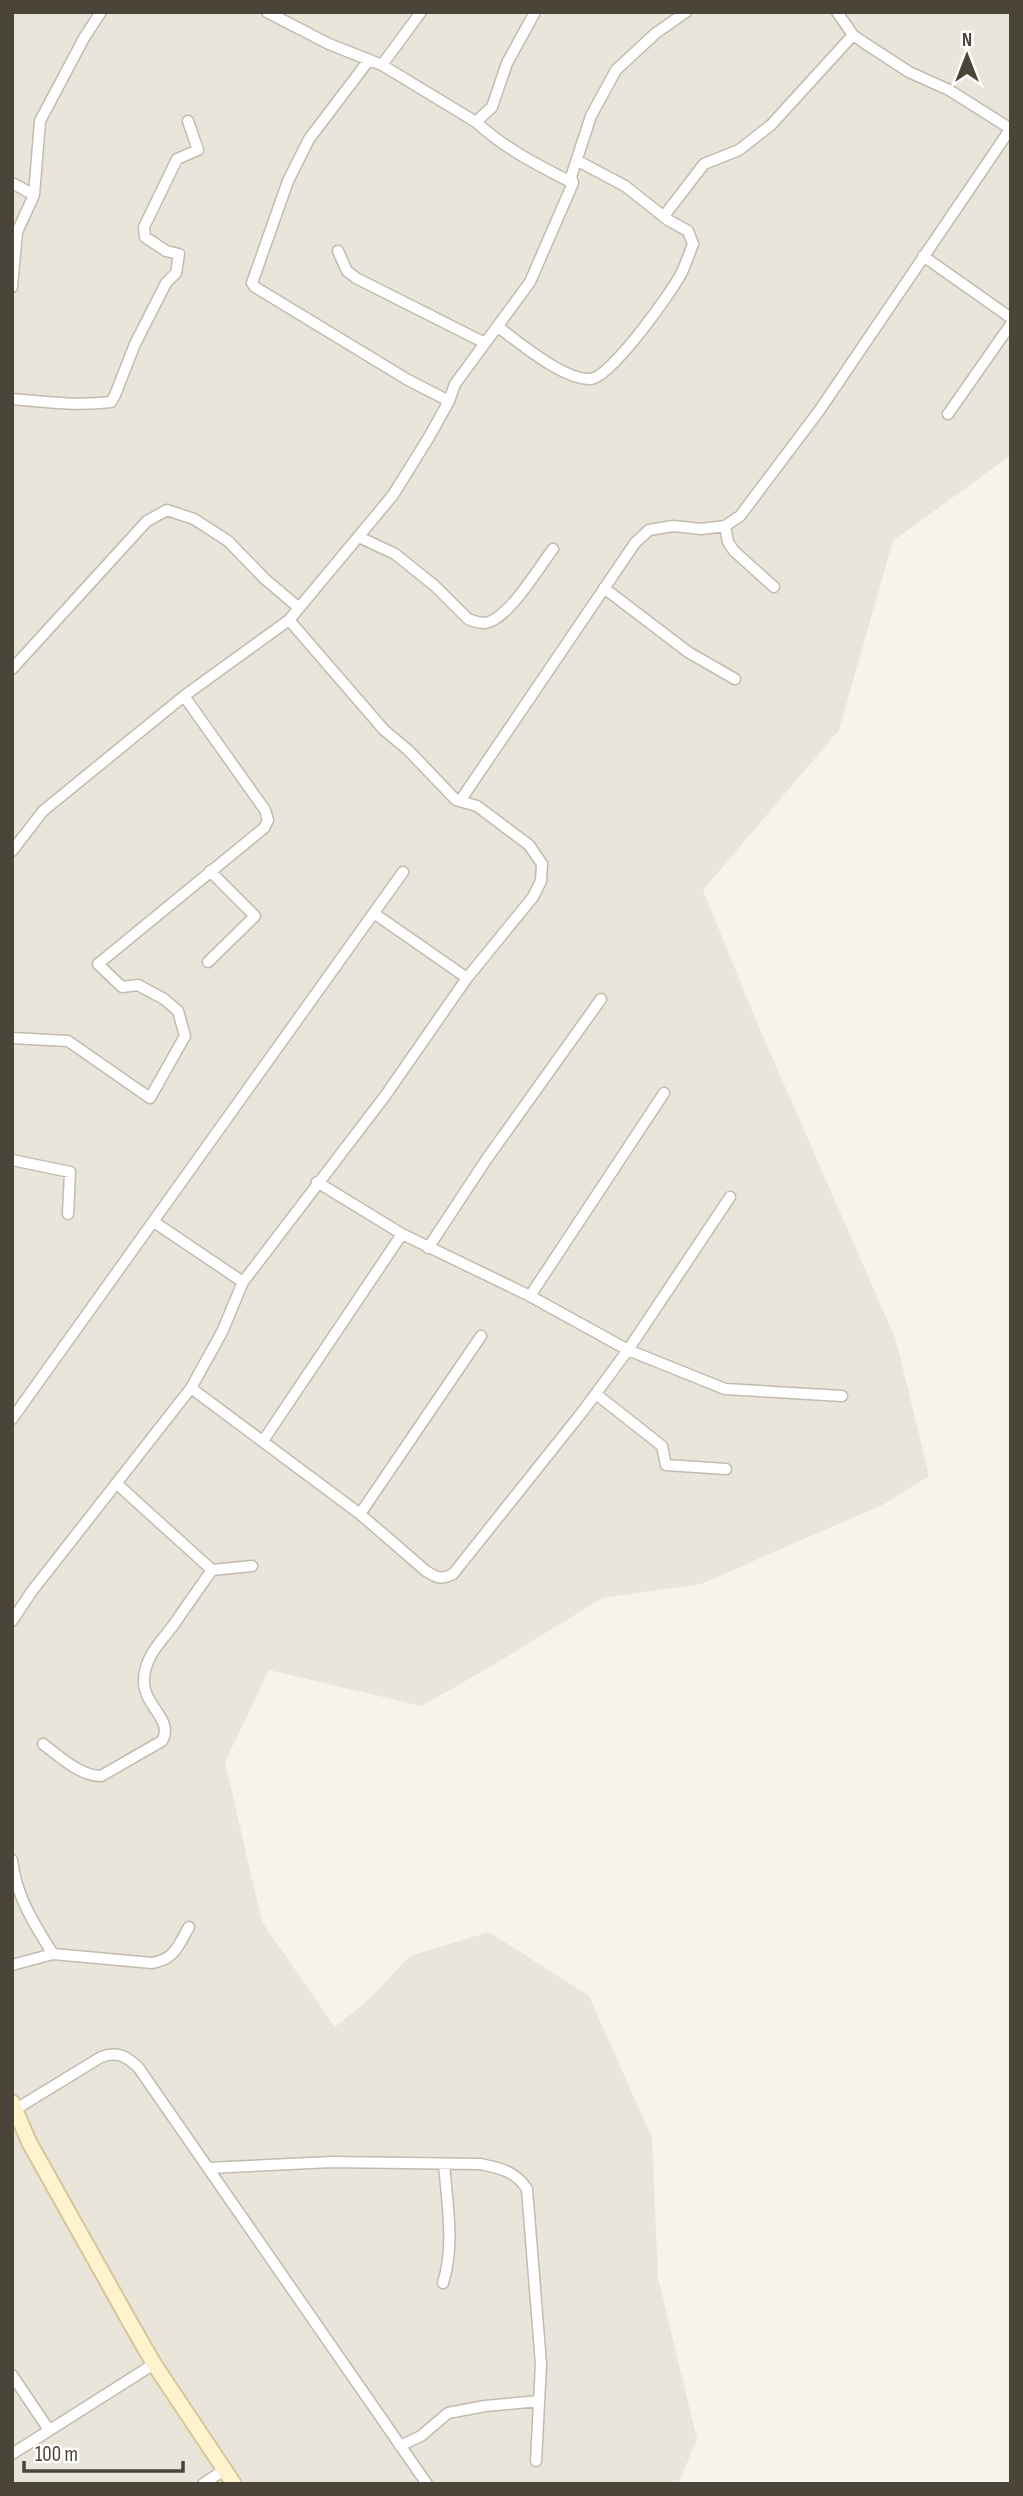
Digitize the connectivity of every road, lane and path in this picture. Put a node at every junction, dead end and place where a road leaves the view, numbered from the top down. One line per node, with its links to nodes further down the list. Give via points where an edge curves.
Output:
1 (101, 12): 16 (street, via 40,121)
2 (267, 12): 8 (street)
3 (421, 12): 9 (street)
4 (535, 12): 11 (street, via 507,63 492,107)
5 (686, 12): 13 (street, via 616,71 592,116)
6 (837, 12): 7 (street)
7 (853, 35): 12 (street); 17 (street, via 771,125 739,150 704,164)
8 (369, 60): 9 (street); 26 (street, via 309,139 288,181 251,283)
9 (382, 65): 11 (street)
10 (188, 121): 25 (street, via 198,150 177,159 144,227 145,237 179,254 176,273 166,283 140,335 116,395 111,402 95,404)
11 (476, 122): 15 (street, via 533,163)
12 (1011, 129): 19 (street)
13 (578, 161): 15 (street); 17 (street, via 625,186)
14 (12, 183): 16 (street)
15 (573, 183): 23 (street, via 530,282)
16 (34, 195): 20 (street, via 18,232)
17 (664, 216): 23 (street, via 688,231 693,244 662,305 605,372 594,379 561,370)
18 (338, 251): 24 (street, via 347,271 356,278)
19 (923, 256): 21 (street); 28 (street, via 819,411 740,516)
20 (12, 286)
21 (1011, 318)
22 (1011, 324): 27 (street)
23 (498, 327): 24 (street)
24 (485, 343): 26 (street, via 455,384)
25 (12, 399)
26 (449, 401): 29 (street, via 393,495)
27 (948, 414)
28 (725, 526): 31 (street, via 727,542 734,551); 32 (street, via 649,530)
29 (359, 537): 30 (street, via 395,554 468,620 487,623 509,608); 33 (street)
30 (553, 549)
31 (774, 587)
32 (604, 588): 36 (street, via 688,652); 38 (street)
33 (298, 607): 34 (street); 35 (street, via 228,541 194,519 167,510 147,521)
34 (289, 620): 37 (street); 38 (street, via 384,730)
35 (12, 669)
36 (735, 679)
37 (184, 696): 39 (street, via 43,811); 40 (street, via 268,820)
38 (460, 801): 44 (street, via 477,806 529,845 542,864 541,881 533,897)
39 (12, 851)
40 (210, 871): 43 (street, via 255,916); 46 (street, via 98,964 122,986 138,985 178,1011 185,1036 150,1098 68,1041)
41 (403, 872): 42 (street)
42 (375, 914): 44 (street); 52 (street)
43 (208, 962)
44 (467, 978): 49 (street, via 385,1096)
45 (601, 999): 54 (street)
46 (12, 1038)
47 (664, 1093): 56 (street)
48 (12, 1160): 51 (street, via 70,1172)
49 (317, 1182): 53 (street); 55 (street)
50 (730, 1196): 58 (street)
51 (68, 1214)
52 (154, 1222): 55 (street); 62 (street)
53 (402, 1234): 54 (street); 63 (street)
54 (428, 1248): 56 (street)
55 (243, 1282): 59 (street)
56 (530, 1296): 58 (street)
57 (481, 1336): 66 (street)
58 (628, 1350): 60 (street); 61 (street, via 724,1389)
59 (191, 1388): 63 (street); 65 (street)
60 (596, 1394): 64 (street, via 662,1446 666,1465); 66 (street, via 453,1574 438,1578 426,1571)
61 (842, 1396)
62 (12, 1419)
63 (263, 1441): 66 (street)
64 (726, 1469)
65 (117, 1484): 68 (street); 69 (street)
66 (360, 1514)
67 (252, 1566): 68 (street)
68 (212, 1570): 70 (street, via 157,1643 145,1668 143,1688 164,1723 162,1741 101,1776 79,1769)
69 (12, 1621)
70 (43, 1744)
71 (12, 1860): 72 (street)
72 (13, 1878): 74 (street)
73 (189, 1927): 74 (street, via 164,1961)
74 (53, 1954): 75 (street)
75 (12, 1965)
76 (14, 2106): 78 (street, via 101,2057 128,2057); 80 (street, via 29,2142)
77 (444, 2164): 78 (street, via 331,2162); 79 (street, via 449,2241); 82 (street, via 502,2168 519,2177 527,2189 541,2364)
78 (208, 2168): 84 (street)
79 (443, 2283)
80 (154, 2364): 83 (street); 87 (street)
81 (12, 2375): 83 (street)
82 (539, 2401): 84 (street, via 448,2413 421,2436); 86 (street)
83 (48, 2430): 85 (street)
84 (400, 2446): 90 (street)
85 (12, 2454)
86 (536, 2461)
87 (224, 2470): 88 (street); 89 (street)
88 (203, 2484)
89 (234, 2484)
90 (426, 2484)

